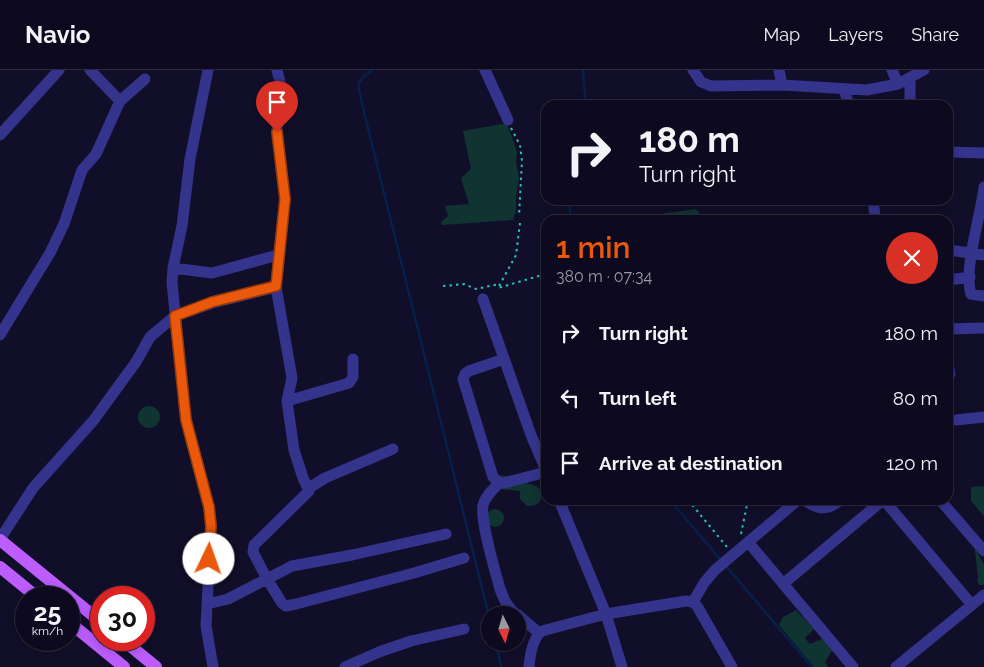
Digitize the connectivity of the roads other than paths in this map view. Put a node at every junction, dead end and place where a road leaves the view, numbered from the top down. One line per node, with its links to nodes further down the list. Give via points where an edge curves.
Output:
1 (60, 70): 19 (street)
2 (90, 70): 17 (street)
3 (208, 70): 27 (street)
4 (277, 70): 26 (street, via 280,82 277,132 285,199)
5 (484, 70): 18 (street)
6 (693, 70): 13 (street, via 707,85)
7 (779, 70): 13 (street)
8 (892, 70): 12 (street)
9 (924, 70): 10 (street)
10 (910, 78): 12 (street); 16 (street)
11 (145, 79): 17 (street)
12 (898, 84): 14 (street, via 867,90)
13 (782, 85): 14 (street)
14 (844, 90): 15 (street)
15 (847, 100)
16 (910, 100)
17 (120, 101): 36 (street, via 96,154 82,170 64,224 50,253)
18 (509, 121)
19 (0, 135)
20 (953, 152): 21 (street)
21 (984, 152)
22 (984, 187): 24 (street)
23 (953, 251): 24 (street)
24 (971, 254): 25 (street); 28 (street)
25 (984, 255)
26 (278, 256): 27 (street, via 212,273); 30 (street)
27 (173, 268): 33 (street)
28 (970, 277): 29 (street); 31 (street, via 971,294)
29 (953, 279)
30 (276, 286): 33 (street, via 212,302); 39 (street, via 292,378)
31 (984, 296)
32 (483, 299): 38 (street)
33 (175, 316): 56 (street, via 150,337 93,421 33,488); 65 (street, via 186,420 209,507)
34 (984, 328): 35 (street)
35 (953, 330)
36 (0, 335)
37 (353, 359): 39 (street, via 353,377 349,383)
38 (504, 359): 43 (street); 45 (street, via 469,371 463,379 493,478)
39 (288, 401): 46 (street, via 294,450)
40 (984, 416): 41 (street)
41 (956, 420)
42 (393, 450): 46 (street, via 325,478)
43 (541, 459)
44 (541, 472): 45 (street)
45 (499, 483): 67 (street, via 487,496 484,520 500,589)
46 (309, 491): 60 (street, via 254,545 253,552)
47 (561, 505): 69 (street)
48 (783, 505): 55 (street)
49 (814, 505): 50 (street, via 821,509)
50 (835, 505)
51 (878, 505): 61 (street)
52 (888, 505): 66 (street)
53 (944, 505): 57 (street)
54 (446, 534): 60 (street, via 292,566)
55 (744, 538): 61 (street); 64 (street, via 732,556 704,583)
56 (0, 540): 68 (main road)
57 (984, 551)
58 (464, 558): 60 (street, via 286,606)
59 (0, 567): 62 (main road)
60 (267, 579): 65 (street, via 228,599)
61 (783, 584): 82 (street)
62 (23, 586)
63 (984, 596): 66 (street)
64 (693, 602): 69 (street); 81 (street)
65 (208, 604): 77 (street, via 206,626)
66 (972, 605): 83 (street)
67 (509, 606)
68 (90, 613)
69 (606, 614): 73 (street); 80 (street)
70 (526, 622): 73 (street)
71 (464, 629): 78 (street, via 411,641)
72 (80, 631): 75 (main road)
73 (539, 633): 79 (street)
74 (136, 651): 76 (main road)
75 (124, 667)
76 (156, 667)
77 (212, 667)
78 (345, 667)
79 (529, 667)
80 (622, 667)
81 (732, 667)
82 (853, 667)
83 (896, 667)

